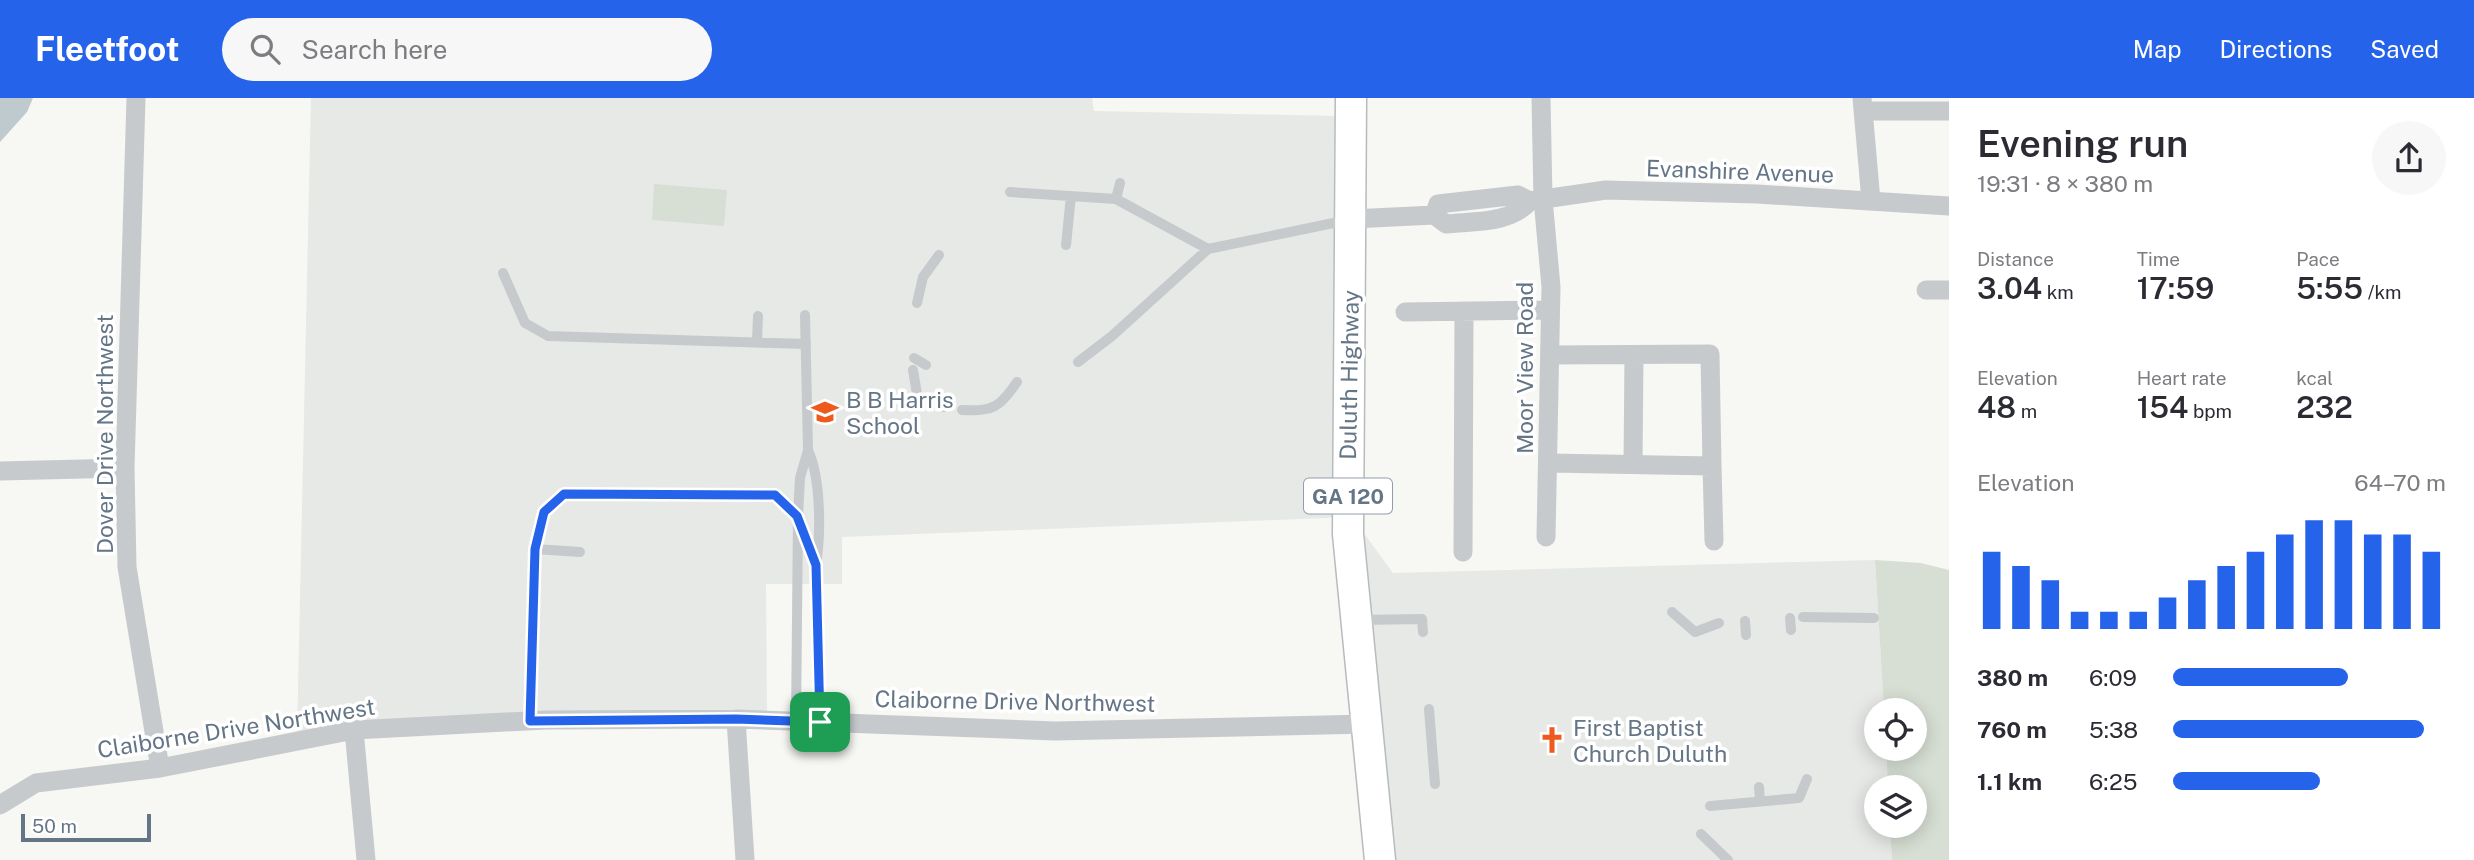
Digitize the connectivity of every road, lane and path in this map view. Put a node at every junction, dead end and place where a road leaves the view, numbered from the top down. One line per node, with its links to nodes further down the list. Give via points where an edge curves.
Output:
1 (136, 98): 44 (street, Dover Drive Northwest)
2 (1352, 98): 15 (main road, Duluth Highway / GA 120)
3 (1541, 98): 11 (street, Moor View Road)
4 (1863, 105): 5 (street); 12 (street)
5 (1949, 111)
6 (1120, 183): 9 (lane)
7 (1015, 192): 8 (lane)
8 (1071, 196): 9 (lane); 17 (lane)
9 (1116, 199): 18 (lane)
10 (1473, 200): 11 (street, Evanshire Avenue, via 1518,195); 14 (street, Evanshire Avenue, via 1438,204); 16 (street)
11 (1536, 200): 12 (street, Evanshire Avenue, via 1606,190); 16 (street, Evanshire Avenue, via 1520,212); 24 (street, Moor View Road)
12 (1871, 201): 13 (street, Evanshire Avenue)
13 (1949, 206)
14 (1434, 215): 15 (street, Evanshire Avenue); 16 (street, Evanshire Avenue, via 1446,223)
15 (1352, 219): 18 (lane); 57 (main road, Duluth Highway / GA 120, via 1348,520)
16 (1476, 221)
17 (1066, 245)
18 (1208, 249): 34 (lane)
19 (939, 255): 23 (lane, via 923,277)
20 (503, 273): 29 (lane, via 525,323 548,336)
21 (1926, 290): 22 (street)
22 (1949, 290)
23 (917, 303)
24 (1550, 310): 25 (street); 31 (street, Moor View Road)
25 (1464, 311): 26 (street); 51 (street)
26 (1405, 312)
27 (805, 315): 30 (lane)
28 (758, 316): 29 (lane)
29 (757, 342): 30 (lane)
30 (806, 344): 40 (lane)
31 (1550, 355): 32 (street); 41 (street, Moor View Road)
32 (1634, 355): 42 (street); 43 (street, via 1710,354)
33 (914, 358): 35 (lane)
34 (1078, 362)
35 (926, 365)
36 (913, 370): 38 (lane, via 918,400)
37 (1017, 382): 39 (lane, via 1003,402 985,411)
38 (944, 407)
39 (962, 410)
40 (808, 450): 46 (lane); 52 (lane, via 814,463 820,542)
41 (1549, 463): 42 (street); 47 (street, Moor View Road)
42 (1633, 464): 43 (street)
43 (1712, 466): 48 (street)
44 (125, 468): 45 (street); 70 (street, Dover Drive Northwest, via 127,567)
45 (0, 471)
46 (797, 516): 49 (lane, via 775,495 564,494 544,512); 52 (lane); 66 (lane)
47 (1546, 537)
48 (1714, 541)
49 (535, 549): 50 (lane); 65 (lane)
50 (580, 552)
51 (1463, 552)
52 (816, 565): 67 (lane)
53 (1672, 612): 59 (lane, via 1695,632)
54 (1803, 617): 56 (lane)
55 (1790, 618): 60 (lane)
56 (1874, 618)
57 (1355, 621): 61 (lane, via 1422,618); 68 (main road, Duluth Highway / GA 120)
58 (1745, 621): 62 (lane)
59 (1719, 623)
60 (1791, 630)
61 (1423, 632)
62 (1746, 635)
63 (1429, 709): 72 (lane)
64 (736, 719): 65 (street, Claiborne Drive Northwest); 66 (street, Claiborne Drive Northwest); 79 (street)
65 (530, 721): 69 (street, Claiborne Drive Northwest)
66 (796, 721): 67 (street, Claiborne Drive Northwest)
67 (820, 722): 68 (street, Claiborne Drive Northwest, via 1055,731)
68 (1368, 724): 80 (main road, Duluth Highway / GA 120)
69 (354, 730): 70 (street, Claiborne Drive Northwest); 78 (street)
70 (160, 768): 75 (street, Claiborne Drive Northwest, via 36,783)
71 (1807, 779): 74 (lane, via 1799,799)
72 (1435, 783)
73 (1759, 787): 74 (lane)
74 (1760, 802): 76 (lane)
75 (0, 805)
76 (1710, 806)
77 (1701, 834): 81 (lane)
78 (366, 860)
79 (746, 860)
80 (1380, 860)
81 (1728, 860)

